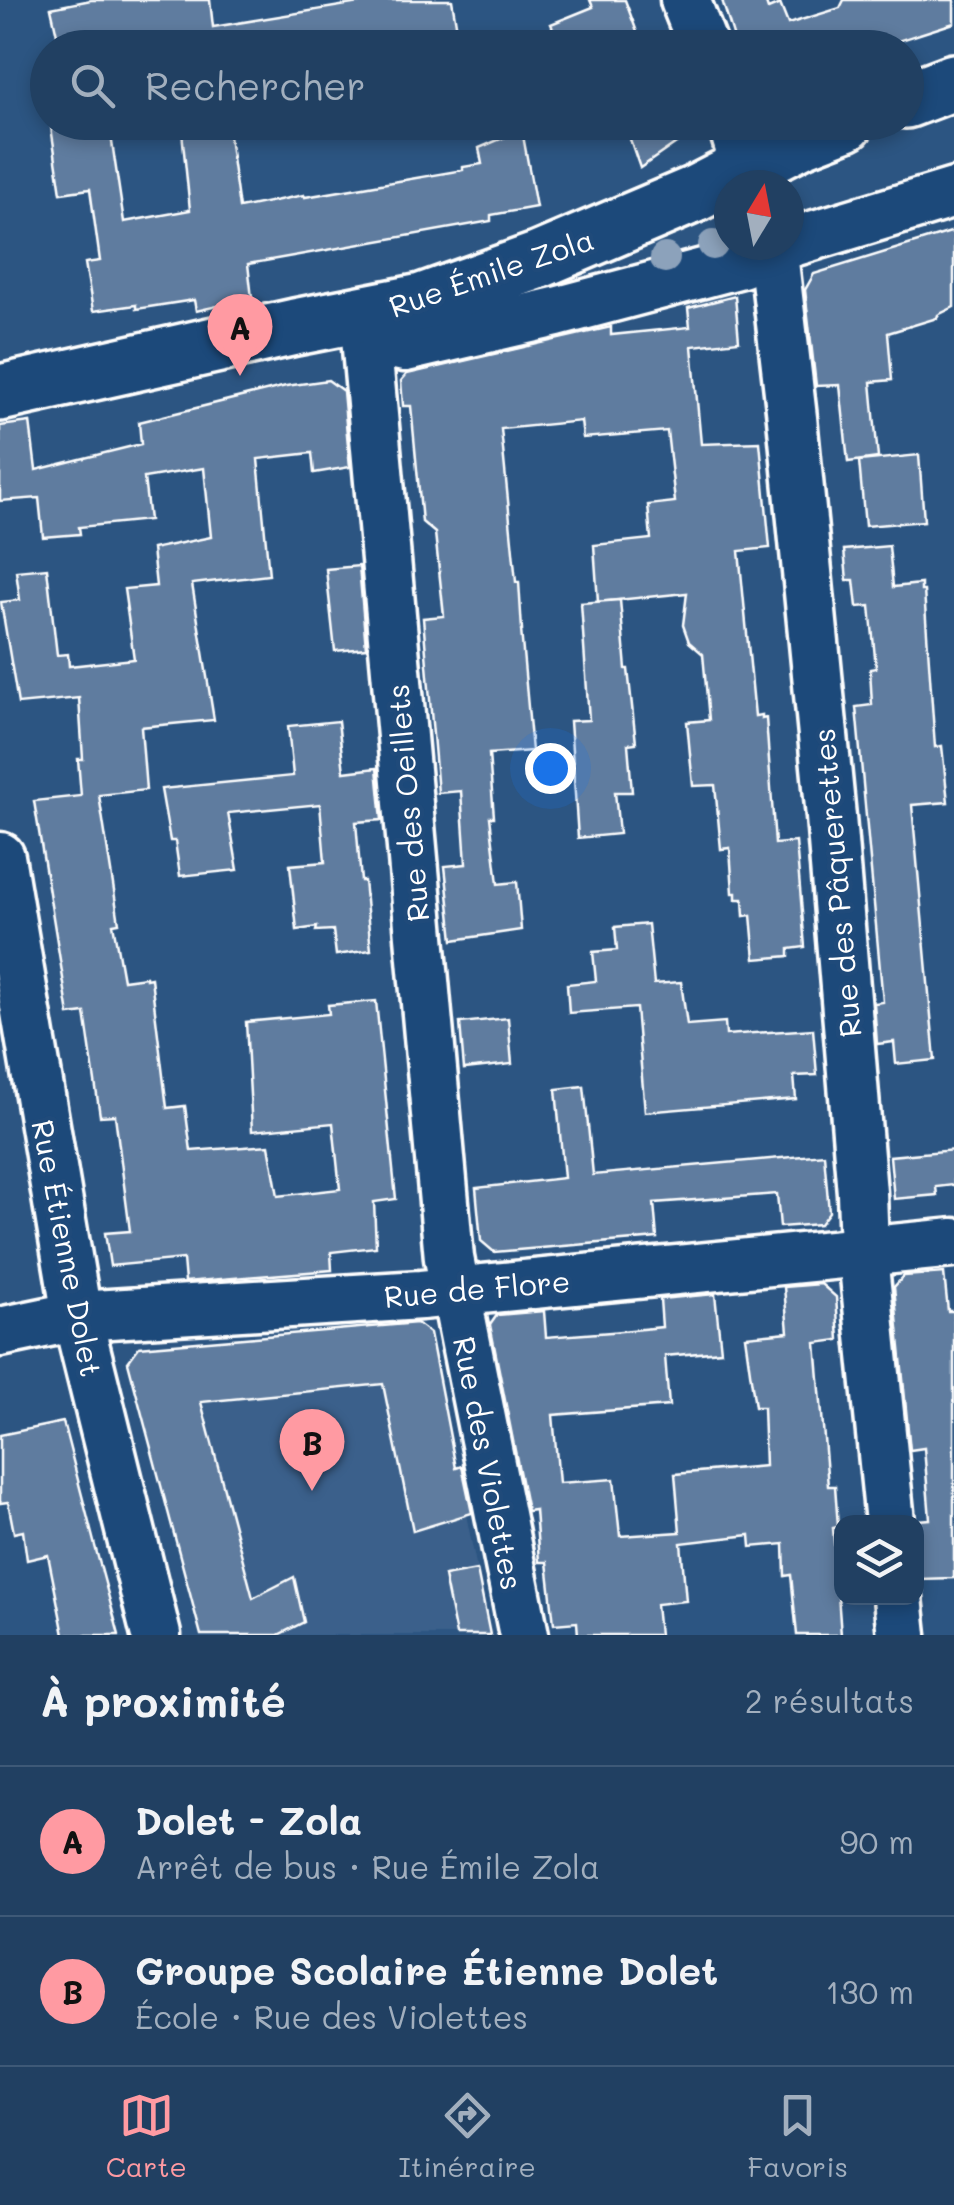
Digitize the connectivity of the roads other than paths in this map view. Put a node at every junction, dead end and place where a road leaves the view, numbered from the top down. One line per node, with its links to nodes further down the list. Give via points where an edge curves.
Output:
1 (685, 0): 2 (street)
2 (697, 30)
3 (954, 82): 4 (main road)
4 (924, 93)
5 (799, 140): 6 (main road, Rue Émile Zola)
6 (743, 158): 11 (main road, Rue Émile Zola, via 694,194)
7 (954, 193): 8 (street, Rue Émile Zola)
8 (804, 239)
9 (750, 260): 11 (street, Rue Émile Zola, via 405,348)
10 (781, 260): 15 (street, Rue des Pâquerettes)
11 (366, 327): 12 (main road, Rue Émile Zola, via 295,328); 16 (street, Rue des Oeillets)
12 (0, 393)
13 (0, 857): 17 (street, Rue Étienne Dolet)
14 (954, 1244): 15 (street, Rue de Flore)
15 (862, 1251): 16 (street, Rue de Flore); 19 (street, Rue des Pâquerettes)
16 (455, 1291): 17 (street, Rue de Flore); 22 (street, Rue des Violettes)
17 (76, 1316): 18 (street, Rue de Flore); 21 (street, Rue Étienne Dolet)
18 (0, 1332)
19 (889, 1515)
20 (899, 1605): 23 (street)
21 (156, 1635)
22 (524, 1635)
23 (902, 1635)

